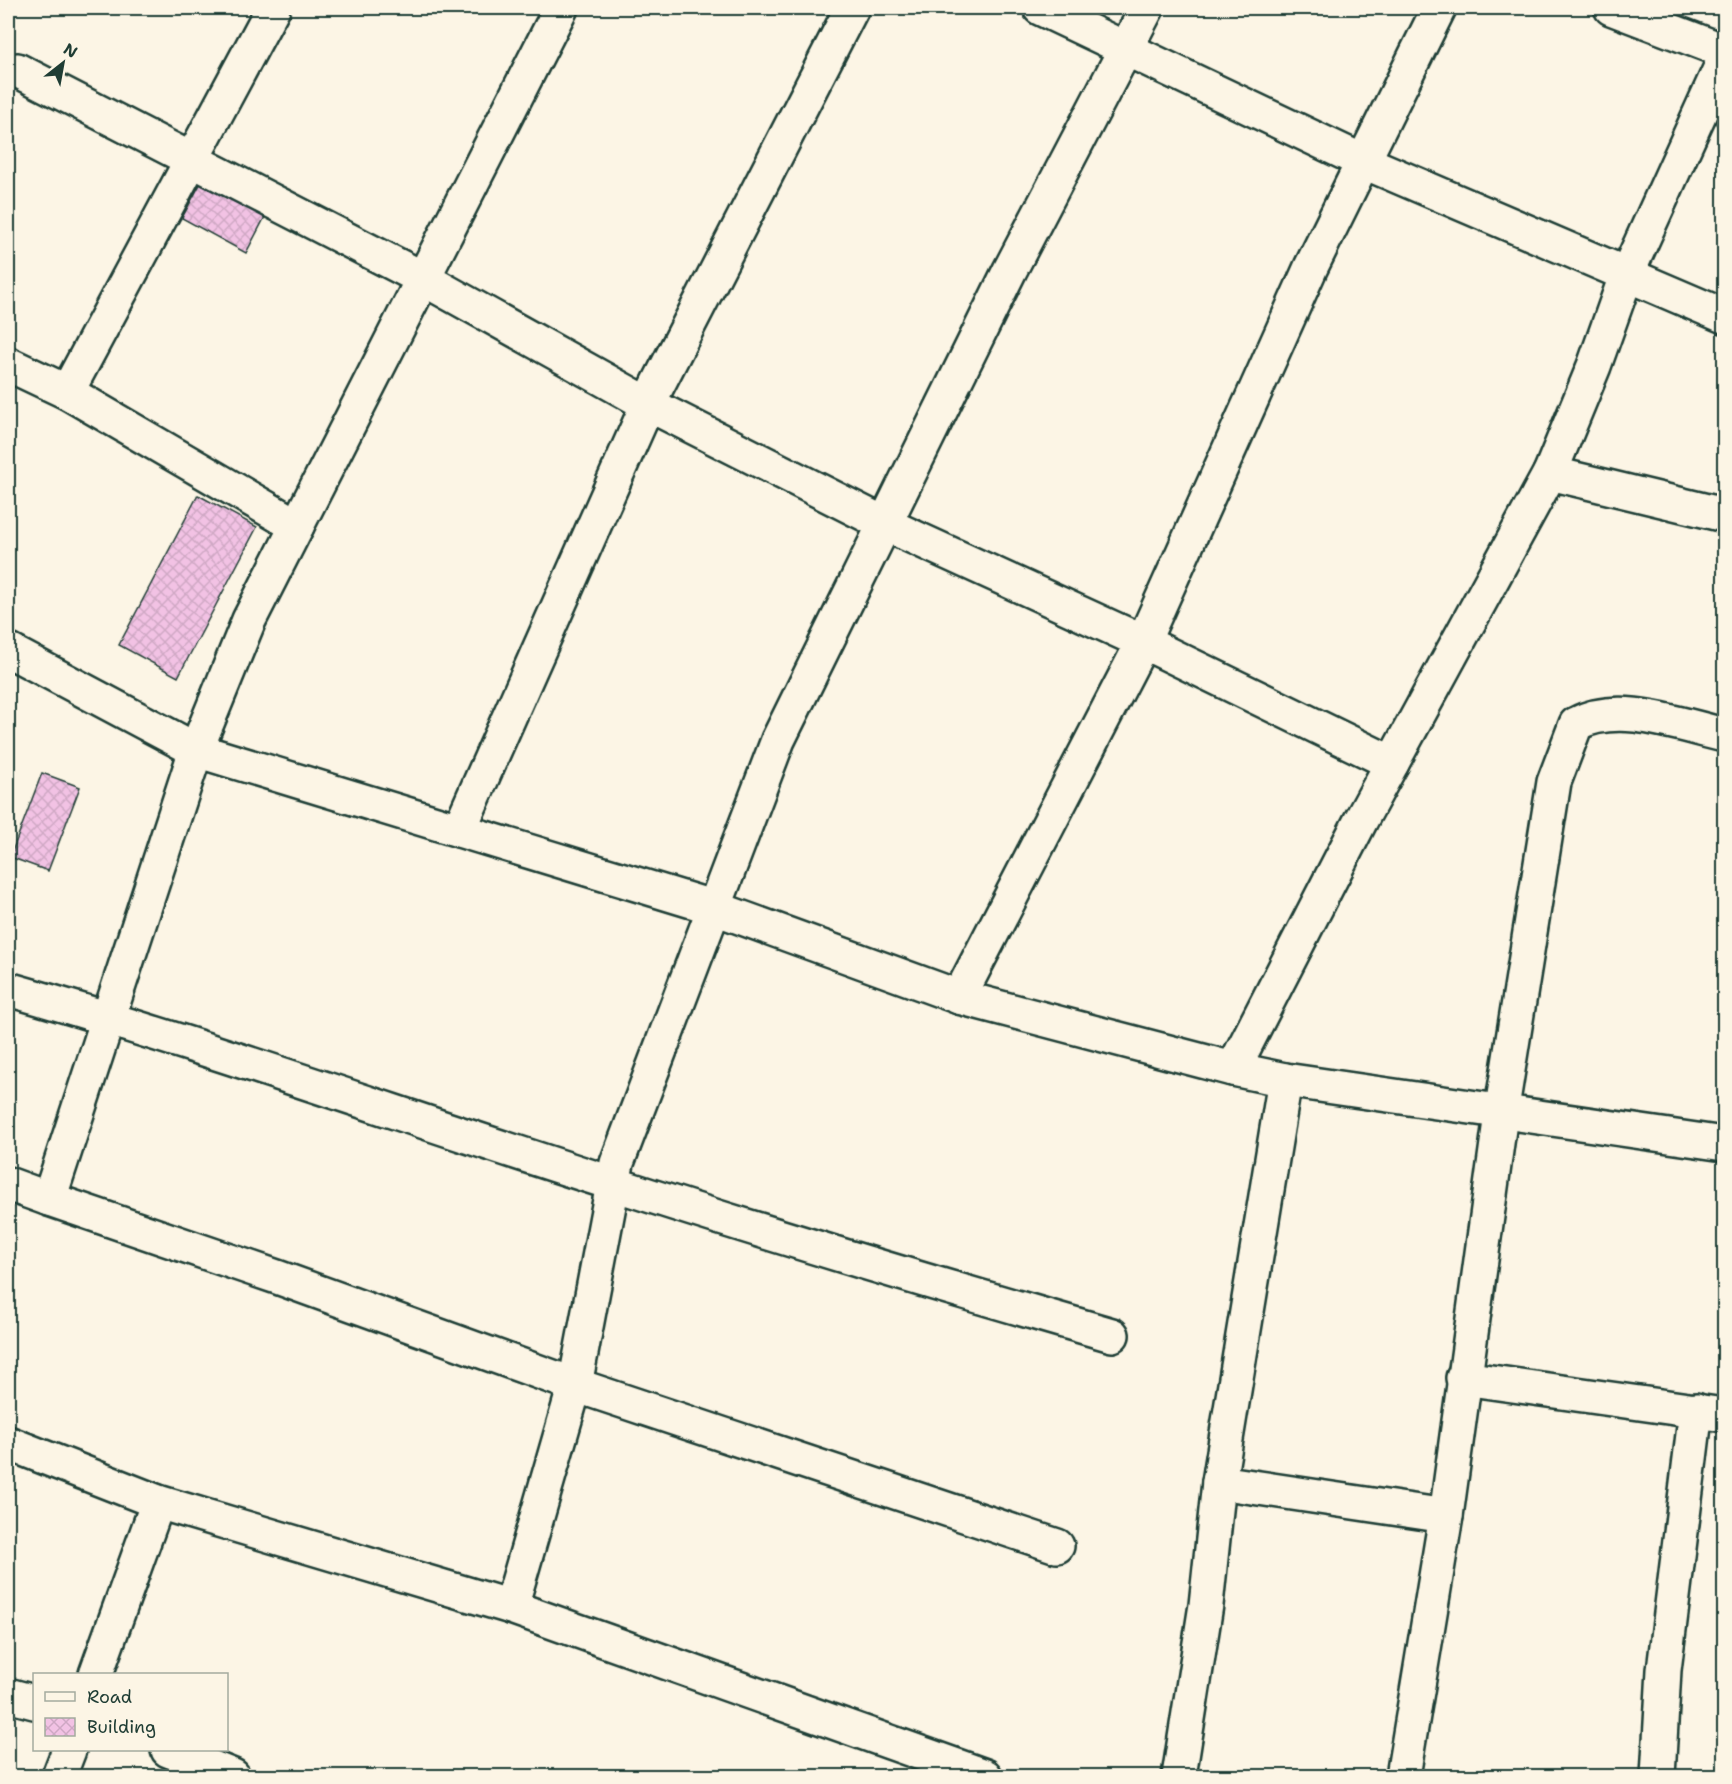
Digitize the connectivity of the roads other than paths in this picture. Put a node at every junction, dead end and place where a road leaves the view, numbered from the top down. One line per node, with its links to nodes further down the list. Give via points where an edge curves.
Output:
1 (561, 8): 15 (street)
2 (852, 8): 19 (street)
3 (1040, 8): 8 (street)
4 (1148, 8): 8 (street)
5 (1439, 8): 13 (street)
6 (1611, 8): 9 (street)
7 (263, 11): 12 (street)
8 (1124, 49): 13 (street); 22 (street)
9 (1725, 51)
10 (1725, 60): 14 (street)
11 (17, 70): 12 (street)
12 (192, 158): 15 (street); 18 (street)
13 (1362, 161): 14 (street); 24 (street)
14 (1626, 276): 16 (street); 20 (street)
15 (422, 278): 19 (street); 23 (street)
16 (1725, 316)
17 (8, 364): 18 (street)
18 (68, 392): 23 (street)
19 (648, 404): 22 (street); 29 (street)
20 (1550, 472): 21 (street); 28 (street)
21 (1725, 515)
22 (885, 524): 24 (street); 30 (street, via 778,740)
23 (297, 526): 27 (street, via 249,621)
24 (1143, 642): 28 (street); 32 (street)
25 (8, 650): 27 (street)
26 (1725, 735): 36 (street, via 1643,717 1591,716 1576,724 1554,782)
27 (196, 750): 29 (street); 33 (street)
28 (1392, 763): 34 (street)
29 (459, 830): 30 (street)
30 (715, 908): 32 (street); 39 (street)
31 (8, 989): 33 (street)
32 (959, 997): 34 (street)
33 (108, 1018): 39 (street); 40 (street)
34 (1233, 1069): 35 (street)
35 (1285, 1080): 36 (street); 46 (street)
36 (1501, 1114): 37 (street); 42 (street)
37 (1725, 1144)
38 (8, 1184): 40 (street)
39 (611, 1184): 41 (street); 43 (street)
40 (49, 1199): 43 (street)
41 (1112, 1335)
42 (1463, 1378): 44 (street); 48 (street)
43 (575, 1385): 49 (street); 50 (street)
44 (1710, 1413): 61 (street, via 1664,1670)
45 (8, 1443): 47 (street)
46 (1219, 1482): 48 (street); 59 (street, via 1206,1605)
47 (158, 1502): 50 (street); 51 (street)
48 (1446, 1516): 60 (street)
49 (1057, 1546)
50 (511, 1607): 58 (street)
51 (96, 1673)
52 (8, 1695): 53 (street)
53 (33, 1702)
54 (68, 1751): 56 (street)
55 (173, 1751): 57 (street)
56 (59, 1776)
57 (233, 1776)
58 (985, 1776)
59 (1179, 1776)
60 (1403, 1776)
61 (1658, 1776)

